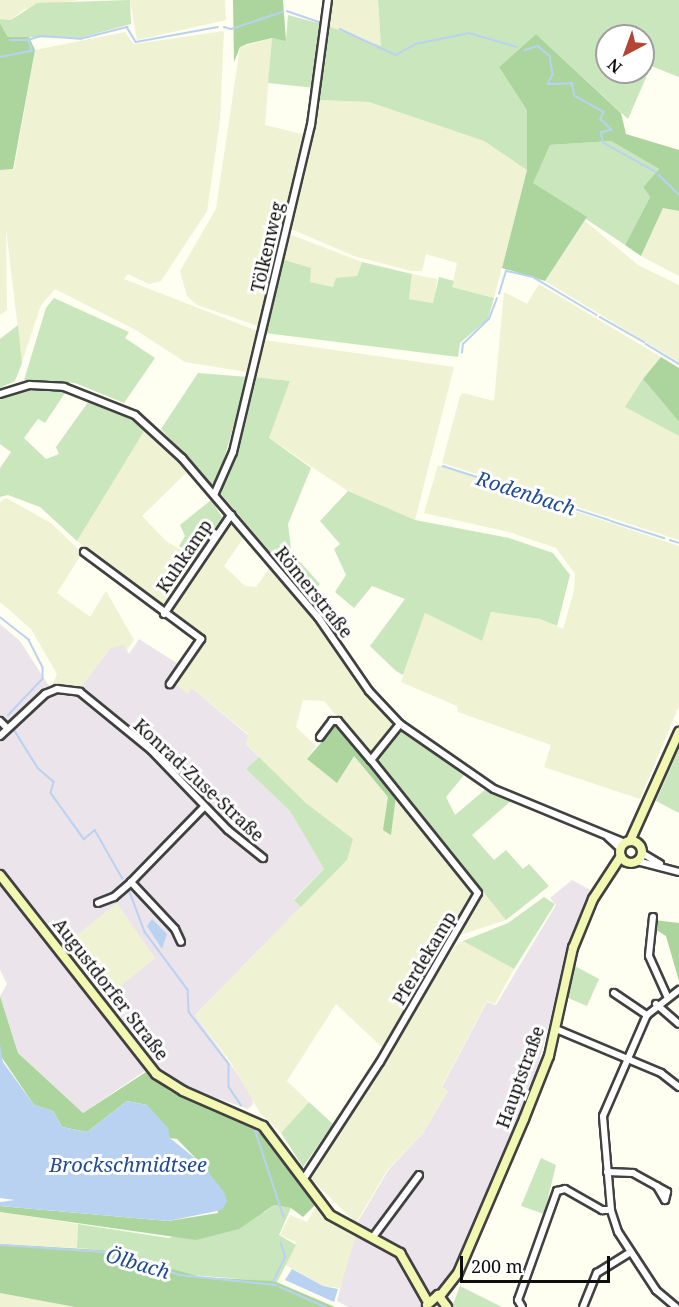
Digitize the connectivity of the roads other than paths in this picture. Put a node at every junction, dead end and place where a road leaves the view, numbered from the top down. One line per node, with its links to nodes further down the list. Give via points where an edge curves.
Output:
1 (328, 0): 3 (street, Tölkenweg, via 311,125 233,452)
2 (0, 394): 3 (street, Römerstraße, via 30,385 64,387 123,408 165,439)
3 (214, 495): 4 (street, Römerstraße)
4 (231, 515): 6 (street, Kuhkamp); 9 (street, Römerstraße)
5 (84, 552): 6 (street, Kuhkamp)
6 (164, 614): 7 (street, Kuhkamp, via 201,639)
7 (170, 684)
8 (0, 722): 10 (street)
9 (400, 724): 14 (street); 16 (street, Römerstraße, via 494,789 606,835)
10 (7, 728): 12 (street, Konrad-Zuse-Straße); 15 (street, Konrad-Zuse-Straße, via 45,694 57,689 80,692 158,756)
11 (679, 732): 16 (main road)
12 (0, 736)
13 (320, 737): 14 (street, Pferdekamp, via 332,721 338,721)
14 (371, 760): 36 (street, Pferdekamp, via 478,893 380,1062)
15 (204, 807): 18 (street, Konrad-Zuse-Straße); 21 (street)
16 (627, 849): 17 (main road); 17 (main road); 31 (main road, Hauptstraße, via 603,879 573,948)
17 (640, 857): 19 (street)
18 (263, 858)
19 (679, 872)
20 (0, 874): 36 (main road, Augustdorfer Straße, via 156,1074 183,1091 263,1126)
21 (131, 882): 22 (street, via 114,897); 24 (street, via 175,929)
22 (98, 903)
23 (653, 917): 27 (street, via 649,956)
24 (181, 942)
25 (679, 990): 27 (street)
26 (614, 993): 29 (street)
27 (667, 996): 28 (street)
28 (657, 1004): 29 (street); 30 (street)
29 (647, 1015): 32 (street)
30 (679, 1024)
31 (556, 1029): 32 (street); 42 (main road, Hauptstraße, via 540,1082 454,1281)
32 (626, 1058): 33 (street); 34 (street, via 604,1109)
33 (679, 1087)
34 (607, 1172): 37 (street, via 633,1173); 38 (street)
35 (419, 1175): 39 (street)
36 (303, 1180): 39 (main road, Augustdorfer Straße, via 332,1217)
37 (657, 1186)
38 (611, 1210): 40 (street); 44 (street, via 602,1210 565,1189 557,1191 518,1300)
39 (373, 1237): 41 (main road, Augustdorfer Straße, via 400,1253)
40 (630, 1252): 45 (street, via 597,1273); 46 (street, via 656,1290)
41 (419, 1286): 42 (main road, Augustdorfer Straße); 43 (main road, Augustdorfer Straße)
42 (442, 1300): 43 (main road)
43 (428, 1305)
44 (522, 1307)
45 (583, 1307)
46 (676, 1307)

